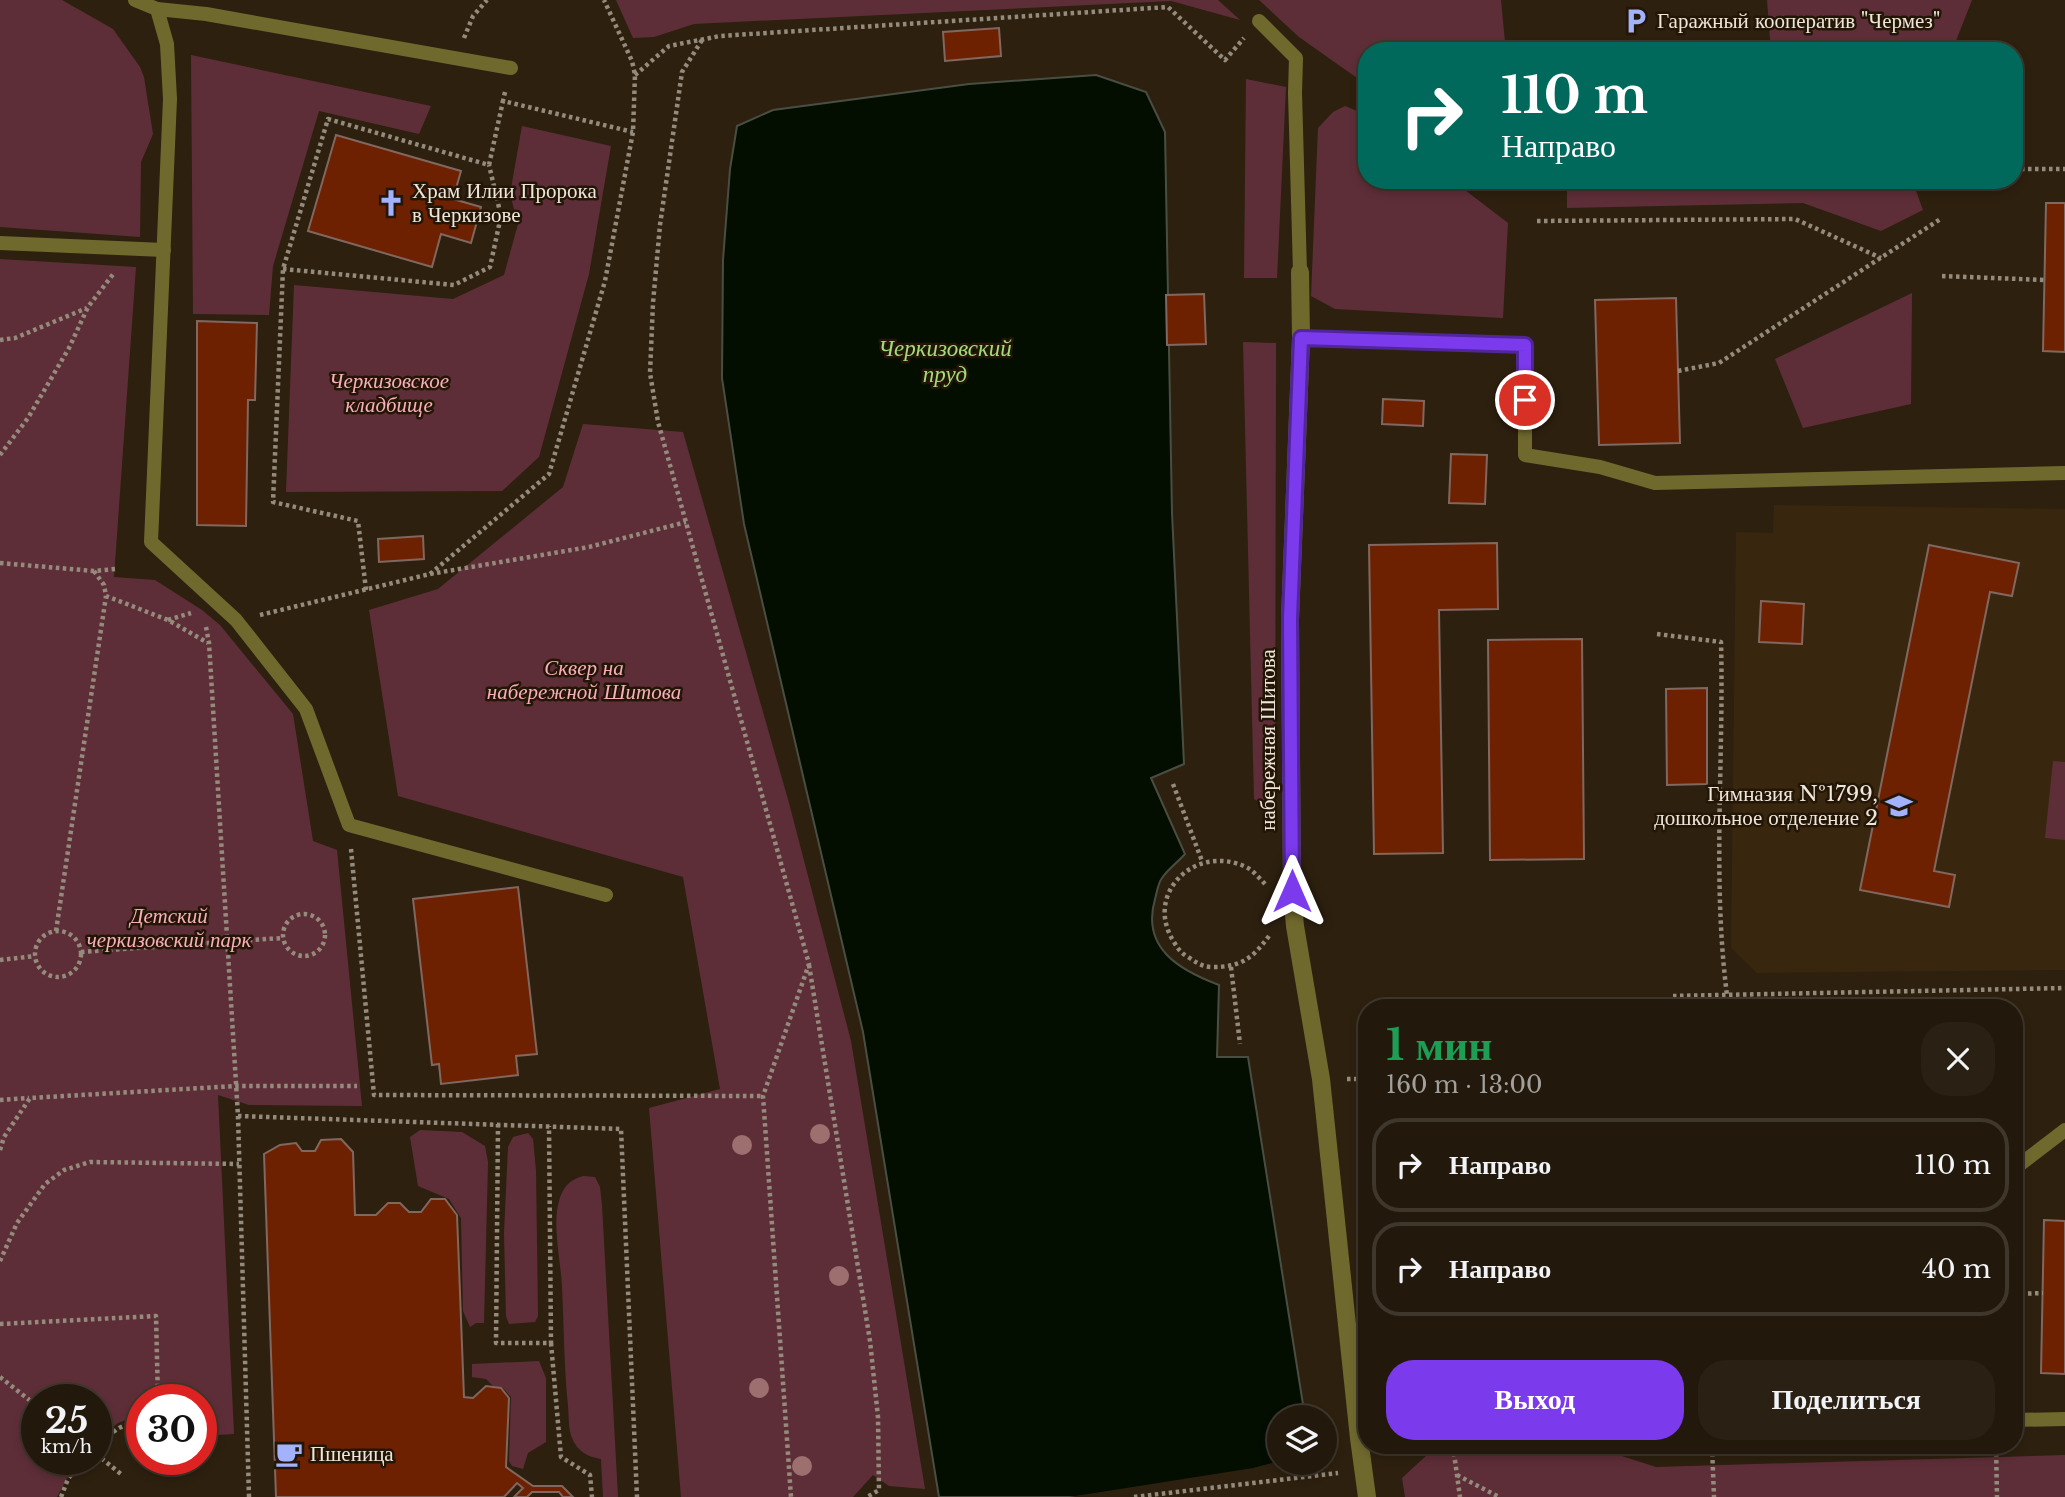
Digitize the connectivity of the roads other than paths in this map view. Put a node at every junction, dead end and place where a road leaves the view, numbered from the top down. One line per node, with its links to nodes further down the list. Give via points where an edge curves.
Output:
1 (135, 0): 2 (lane)
2 (158, 9): 4 (lane); 6 (lane, via 167,44 170,99)
3 (1259, 21): 7 (lane, via 1296,58)
4 (511, 68)
5 (0, 243): 6 (lane)
6 (164, 250): 10 (lane, via 151,542 236,620 306,709 349,825)
7 (1300, 272): 8 (street, набережная Шитова)
8 (1301, 338): 9 (lane, via 1525,345 1525,455 1600,467 1655,483); 15 (street, набережная Шитова, via 1290,619 1292,891 1321,1080)
9 (2065, 473)
10 (606, 895)
11 (2065, 1130): 12 (lane)
12 (2023, 1162)
13 (2065, 1419): 14 (lane)
14 (2023, 1420)
15 (1358, 1429)
16 (1361, 1454): 17 (street, набережная Шитова)
17 (1367, 1497)

